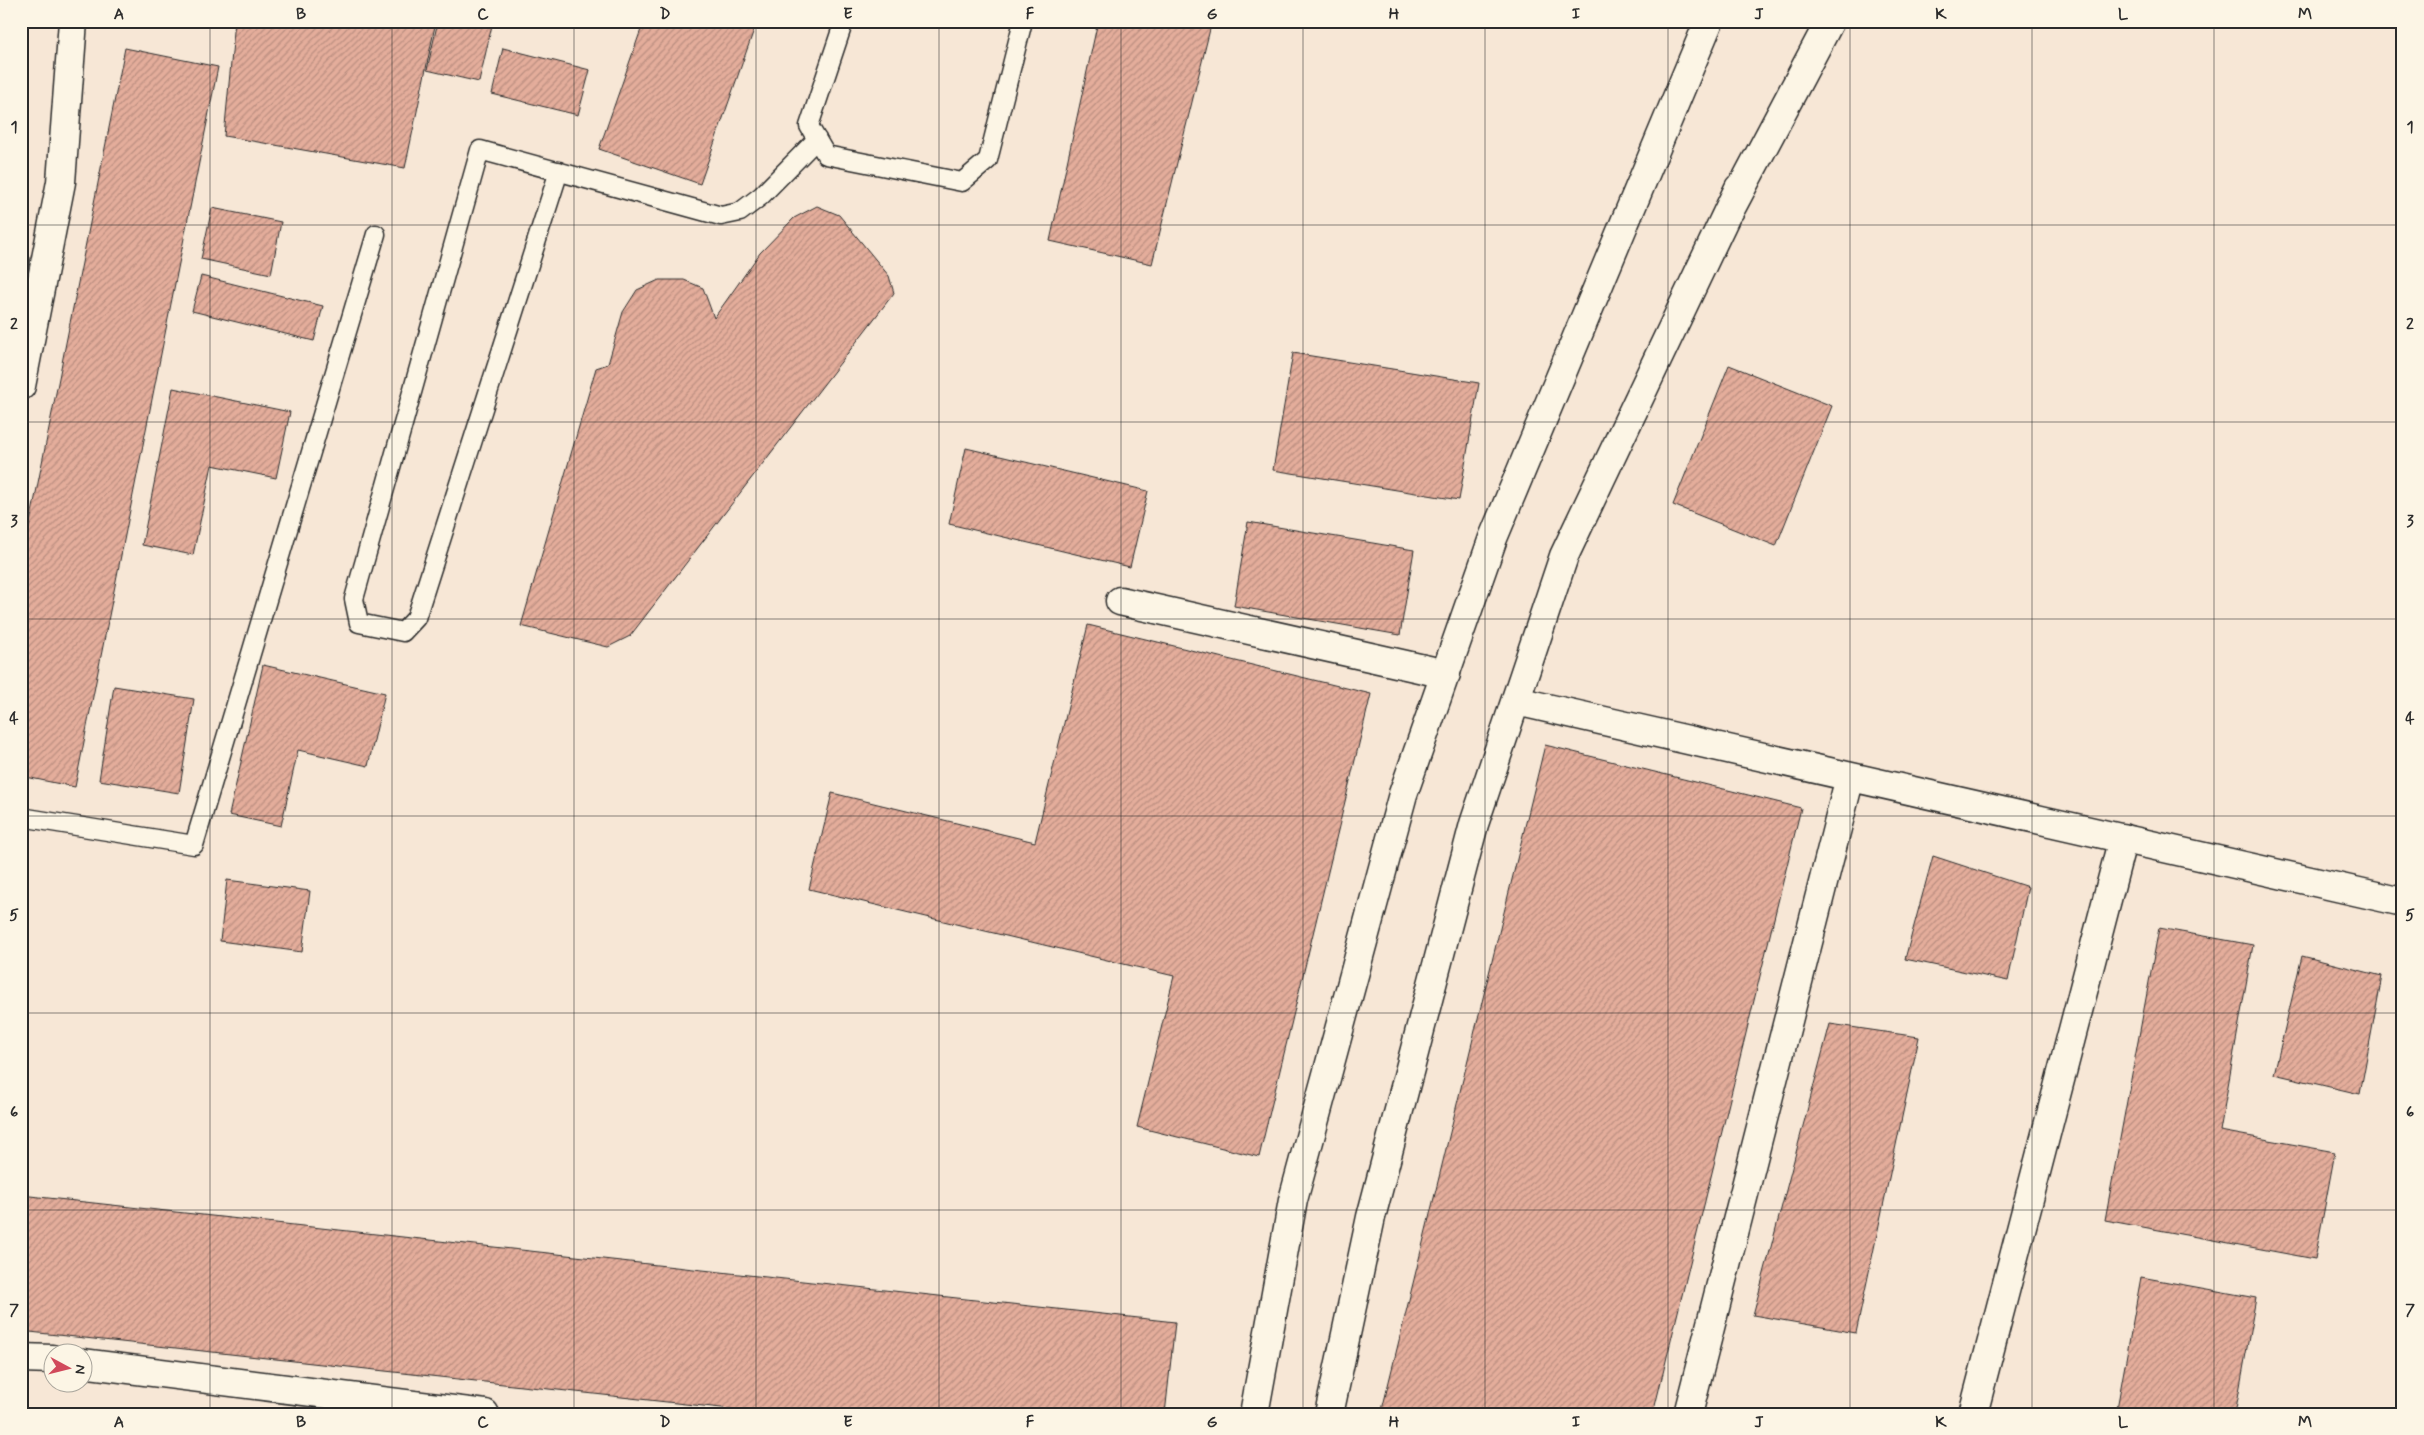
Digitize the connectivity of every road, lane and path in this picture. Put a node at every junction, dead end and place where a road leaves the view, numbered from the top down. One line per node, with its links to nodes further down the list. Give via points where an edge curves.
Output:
1 (73, 21): 11 (main road, via 61,182)
2 (844, 21): 7 (lane, via 809,126)
3 (1023, 21): 7 (lane, via 988,160 962,182 826,155)
4 (1709, 21): 13 (main road, via 1493,538)
5 (1816, 21): 9 (main road)
6 (1830, 21): 9 (main road)
7 (816, 140): 8 (lane, via 761,196 740,212 721,216)
8 (559, 172): 8 (lane, via 480,150 354,599 359,623 403,632 416,618)
9 (1730, 210): 14 (main road, via 1564,556)
10 (376, 234): 16 (lane, via 194,845)
11 (21, 386)
12 (1120, 602): 13 (main road)
13 (1446, 674): 23 (main road, via 1403,794 1293,1200)
14 (1516, 701): 15 (main road); 24 (main road, via 1474,824 1371,1216)
15 (1850, 777): 17 (main road); 25 (main road)
16 (21, 817)
17 (2123, 838): 18 (main road); 26 (main road)
18 (2403, 902)
19 (21, 1358): 20 (main road)
20 (42, 1359)
21 (92, 1364): 22 (main road)
22 (485, 1414)
23 (1254, 1414)
24 (1329, 1414)
25 (1688, 1414)
26 (1973, 1414)

